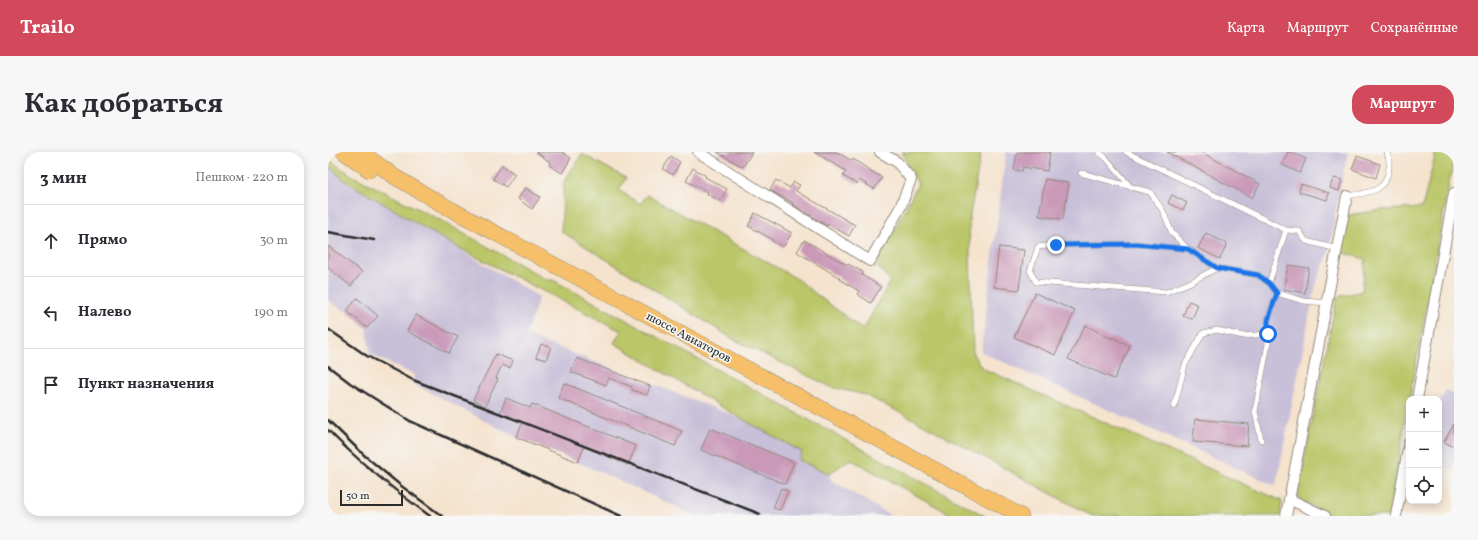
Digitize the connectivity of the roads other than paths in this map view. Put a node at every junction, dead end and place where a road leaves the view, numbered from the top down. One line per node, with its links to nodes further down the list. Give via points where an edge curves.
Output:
1 (344, 152): 25 (main road, шоссе Авиаторов, via 421,203)
2 (361, 152): 26 (main road, шоссе Авиаторов, via 395,177 444,206)
3 (698, 152): 4 (street, via 870,261 901,206 911,179 897,162)
4 (880, 152)
5 (1100, 152): 9 (lane)
6 (1126, 152): 12 (lane)
7 (1388, 152): 11 (lane, via 1389,169 1386,179 1377,189)
8 (1081, 173): 9 (lane)
9 (1129, 186): 13 (lane, via 1150,192 1163,211 1172,233)
10 (1454, 192): 20 (street)
11 (1347, 196): 14 (street)
12 (1286, 230): 14 (lane, via 1299,231 1306,241); 16 (lane)
13 (1188, 249): 15 (lane); 15 (lane, via 1136,244 1056,245 1038,248 1030,270 1036,282 1166,292)
14 (1337, 249): 18 (street)
15 (1217, 268): 16 (lane, via 1258,275)
16 (1269, 283): 17 (lane)
17 (1277, 293): 18 (lane, via 1304,301); 19 (lane, via 1268,320)
18 (1327, 303): 24 (street)
19 (1268, 334): 21 (lane, via 1244,336 1216,330 1202,333 1185,365); 22 (lane, via 1256,411)
20 (1418, 396)
21 (1174, 407)
22 (1261, 440)
23 (1406, 460): 29 (street)
24 (1289, 499): 27 (street); 28 (street)
25 (1002, 516)
26 (1021, 516)
27 (1286, 516)
28 (1325, 516)
29 (1396, 516)

